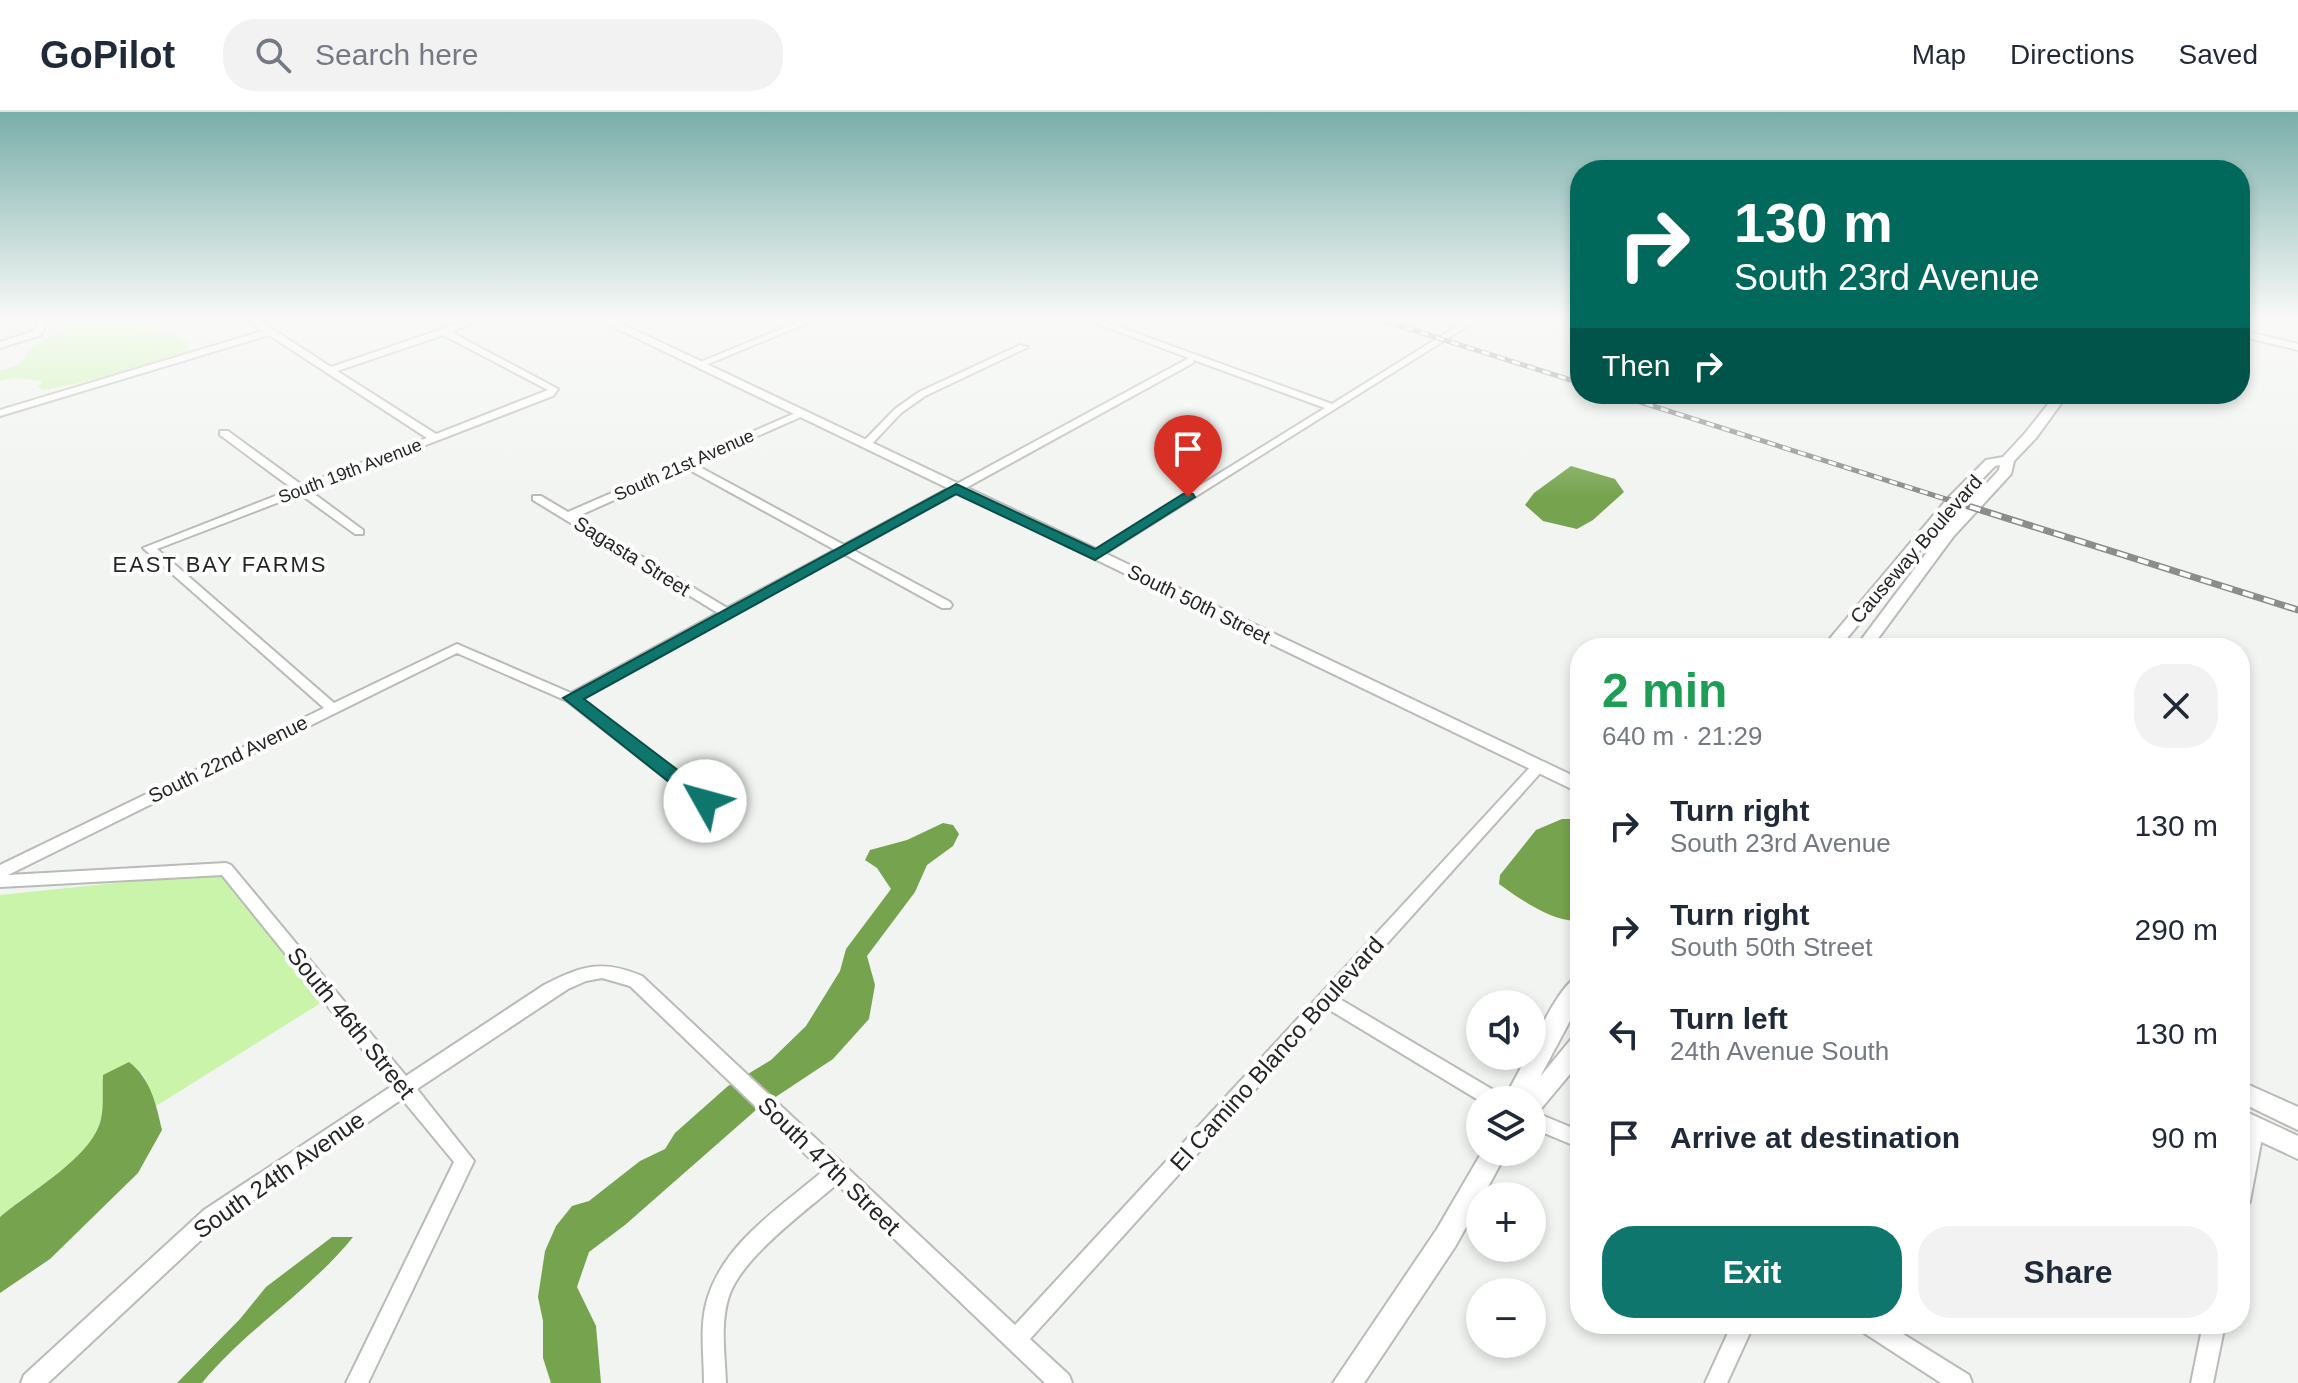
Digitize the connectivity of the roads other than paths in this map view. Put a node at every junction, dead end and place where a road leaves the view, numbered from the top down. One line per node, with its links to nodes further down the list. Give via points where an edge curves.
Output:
1 (119, 377): 11 (street)
2 (341, 377): 14 (street)
3 (531, 377): 14 (street, South 19th Avenue, via 553,389 550,394)
4 (724, 377): 12 (main road, South 50th Street)
5 (958, 377): 15 (street, via 898,411)
6 (1160, 377): 18 (street)
7 (1250, 377): 10 (street)
8 (1380, 377): 10 (street)
9 (2054, 404): 16 (main road, Causeway Boulevard)
10 (1332, 407): 24 (street)
11 (0, 413)
12 (800, 414): 15 (main road, South 50th Street); 17 (street, South 21st Avenue)
13 (224, 433): 19 (street)
14 (435, 438): 19 (street, South 19th Avenue)
15 (865, 445): 18 (main road, South 50th Street)
16 (2007, 460): 25 (main road, Causeway Boulevard, via 1991,463); 30 (main road, Causeway Boulevard, via 2006,471 1948,534)
17 (686, 464): 21 (street, South 21st Avenue); 23 (street)
18 (956, 488): 23 (street); 24 (main road, South 50th Street)
19 (301, 489): 22 (street); 32 (street, South 19th Avenue, via 149,548)
20 (537, 498): 21 (street, Sagasta Street)
21 (568, 516): 27 (street, Sagasta Street)
22 (359, 532)
23 (843, 549): 26 (street); 27 (street)
24 (1095, 555): 33 (main road, South 50th Street)
25 (1896, 568): 28 (main road, Causeway Boulevard); 29 (main road, via 1896,583 1858,630)
26 (946, 605)
27 (726, 613): 31 (street)
28 (1838, 638)
29 (1863, 638)
30 (1870, 638)
31 (572, 698): 32 (street, South 22nd Avenue, via 457,648); 35 (street)
32 (332, 708): 36 (street, South 22nd Avenue)
33 (1538, 767): 34 (main road, South 50th Street); 39 (street, El Camino Blanco Boulevard)
34 (1570, 782)
35 (705, 801)
36 (0, 872)
37 (0, 881): 44 (street, South 46th Street, via 226,869)
38 (589, 971): 44 (street, South 24th Avenue, via 550,990); 53 (street, South 47th Street, via 614,971 636,981)
39 (1328, 1000): 42 (street); 57 (street, El Camino Blanco Boulevard)
40 (1570, 1000): 43 (main road)
41 (1570, 1058): 45 (main road)
42 (1471, 1086)
43 (1523, 1086)
44 (403, 1089): 58 (street, South 24th Avenue, via 211,1217); 59 (street, South 46th Street, via 464,1161)
45 (1546, 1090)
46 (2250, 1096): 47 (main road)
47 (2298, 1119)
48 (2250, 1124): 51 (main road)
49 (1546, 1125): 50 (street)
50 (1570, 1136)
51 (2298, 1148)
52 (1487, 1166): 62 (main road, via 1446,1238)
53 (836, 1172): 57 (street, South 47th Street); 60 (street, via 728,1273 718,1297)
54 (1738, 1334): 63 (street)
55 (1884, 1334): 64 (street)
56 (2212, 1334): 65 (street)
57 (1015, 1340): 61 (street, South 47th Street)
58 (32, 1383)
59 (357, 1383)
60 (715, 1383)
61 (1061, 1383)
62 (1347, 1383)
63 (1716, 1383)
64 (1961, 1383)
65 (2202, 1383)

